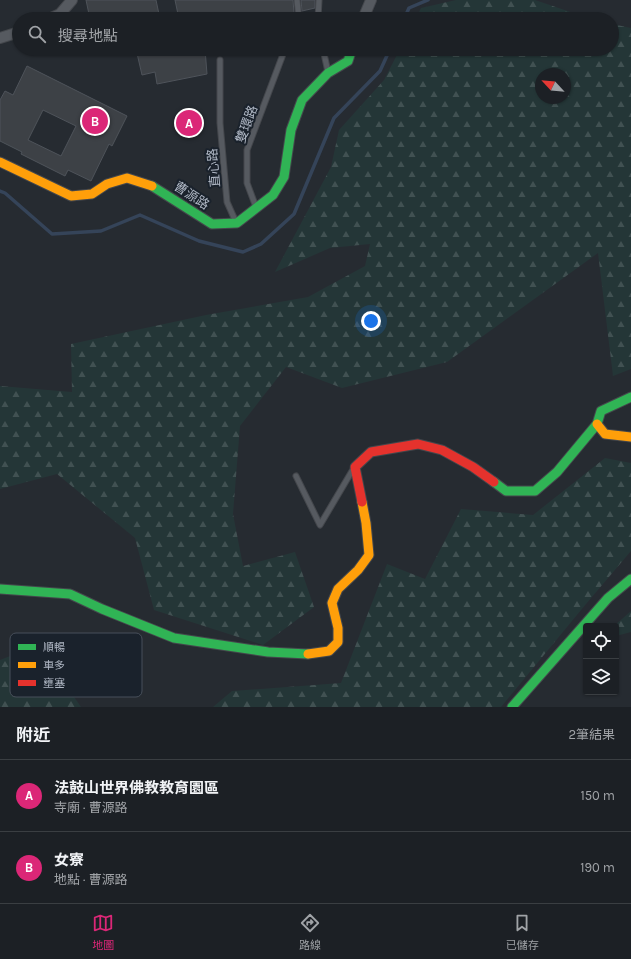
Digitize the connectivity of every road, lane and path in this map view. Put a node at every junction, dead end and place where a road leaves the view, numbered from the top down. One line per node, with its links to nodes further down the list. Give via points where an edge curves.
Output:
1 (72, 0): 5 (street)
2 (297, 0): 6 (lane)
3 (319, 0): 7 (lane)
4 (371, 0): 8 (street)
5 (62, 12)
6 (298, 12)
7 (318, 12)
8 (366, 12)
9 (12, 34): 10 (street)
10 (0, 38)
11 (282, 56): 17 (lane, 雙環路, via 247,150 247,183)
12 (324, 56): 15 (lane)
13 (349, 56): 15 (street, via 348,60)
14 (220, 60): 18 (lane, 直心路, via 220,123 227,202)
15 (328, 73): 17 (street, via 302,100 291,130 284,177 273,195)
16 (0, 162): 18 (street, 曹源路, via 71,196 92,194 107,184 127,178 153,186 212,224)
17 (256, 208): 18 (street)
18 (237, 223)
19 (631, 397): 20 (street, via 601,411)
20 (597, 424): 21 (street, via 605,434); 22 (street, via 557,472 535,491 506,491 473,466 442,450 418,444 371,452)
21 (631, 437)
22 (355, 466): 23 (lane, via 320,525); 25 (street, via 369,555 338,589 332,603 338,628 338,642 329,651 306,654 268,652 174,638 70,594)
23 (296, 476)
24 (631, 579): 26 (street, via 608,598)
25 (0, 589)
26 (512, 707)

